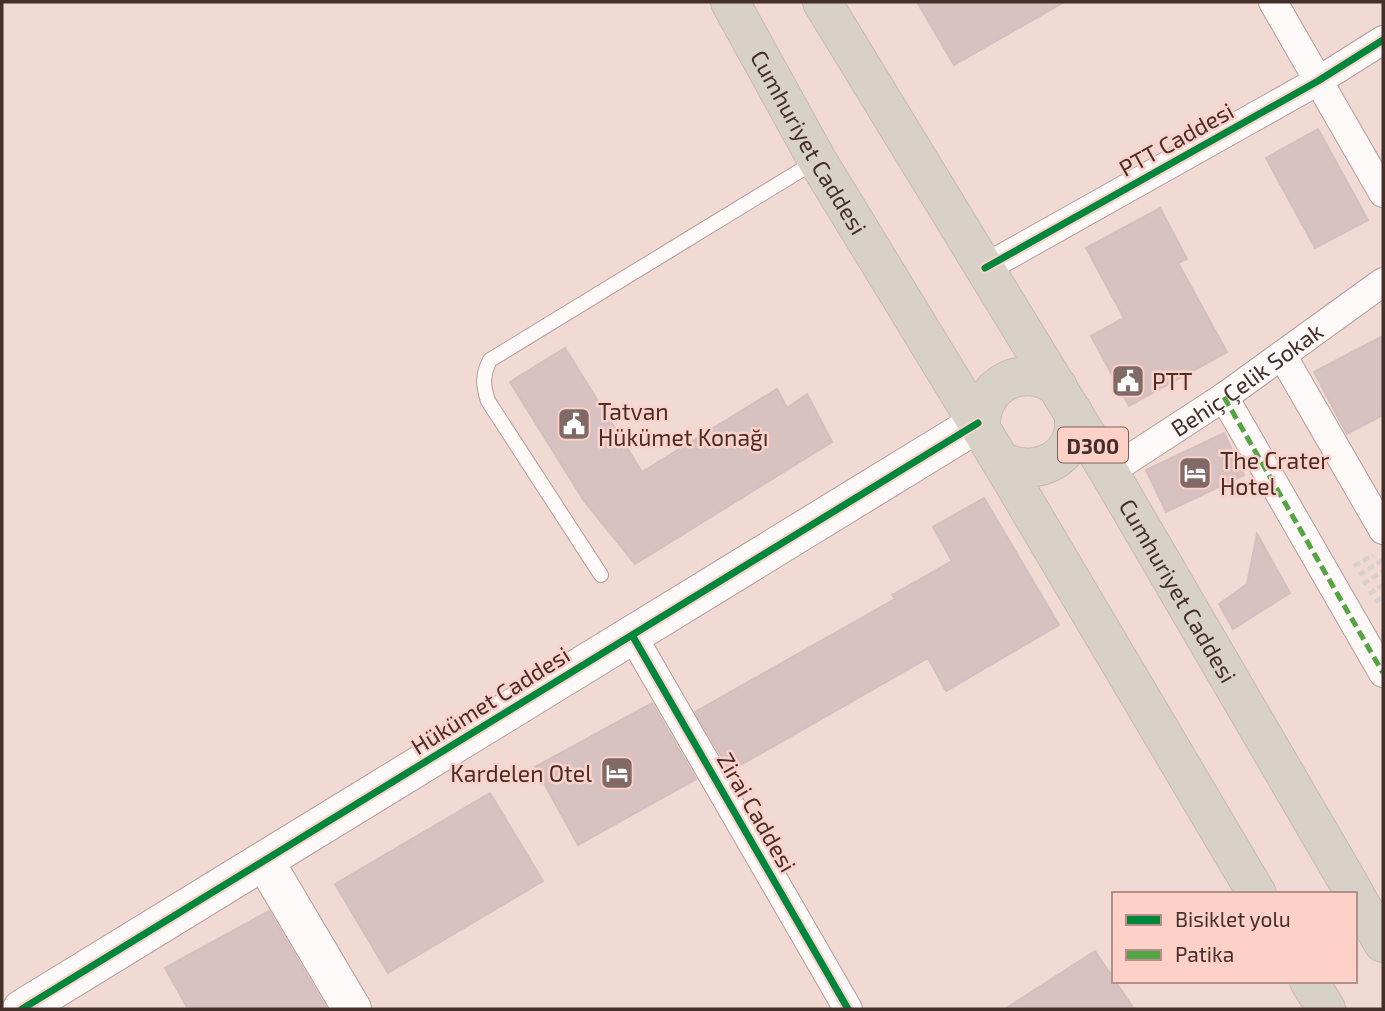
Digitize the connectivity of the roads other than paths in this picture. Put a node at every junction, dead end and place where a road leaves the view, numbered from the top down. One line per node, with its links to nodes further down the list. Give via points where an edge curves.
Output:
1 (730, 2): 6 (highway, Cumhuriyet Caddesi)
2 (822, 2): 8 (highway, Cumhuriyet Caddesi / D300)
3 (1273, 2): 5 (street)
4 (1383, 40): 5 (street, PTT Caddesi)
5 (1318, 81): 7 (street); 8 (street, PTT Caddesi)
6 (817, 160): 13 (highway, Cumhuriyet Caddesi); 17 (lane, via 490,360 483,386 488,401)
7 (1383, 192)
8 (985, 268): 12 (highway, Cumhuriyet Caddesi / D300)
9 (1383, 282): 10 (street, Behiç Çelik Sokak)
10 (1282, 355): 11 (street, Behiç Çelik Sokak); 15 (street)
11 (1224, 397): 14 (street, Behiç Çelik Sokak); 19 (street)
12 (1065, 400): 13 (highway, via 1049,381 1034,376 1003,382 984,405); 13 (highway, via 1072,436 1053,461 1025,469 1011,466); 14 (highway, Cumhuriyet Caddesi / D300)
13 (987, 437): 18 (street, Hükümet Caddesi); 21 (highway, Cumhuriyet Caddesi)
14 (1109, 472): 22 (highway, Cumhuriyet Caddesi / D300)
15 (1373, 490): 16 (street)
16 (1383, 530)
17 (601, 575)
18 (632, 635): 20 (street, Hükümet Caddesi); 28 (street, Zirai Caddesi)
19 (1383, 673)
20 (265, 862): 26 (street, Hükümet Caddesi); 27 (street)
21 (1256, 892)
22 (1354, 892)
23 (1357, 898): 24 (highway, Cumhuriyet Caddesi / D300)
24 (1383, 943)
25 (1310, 983): 29 (highway)
26 (22, 1009)
27 (352, 1009)
28 (848, 1009)
29 (1326, 1009)

